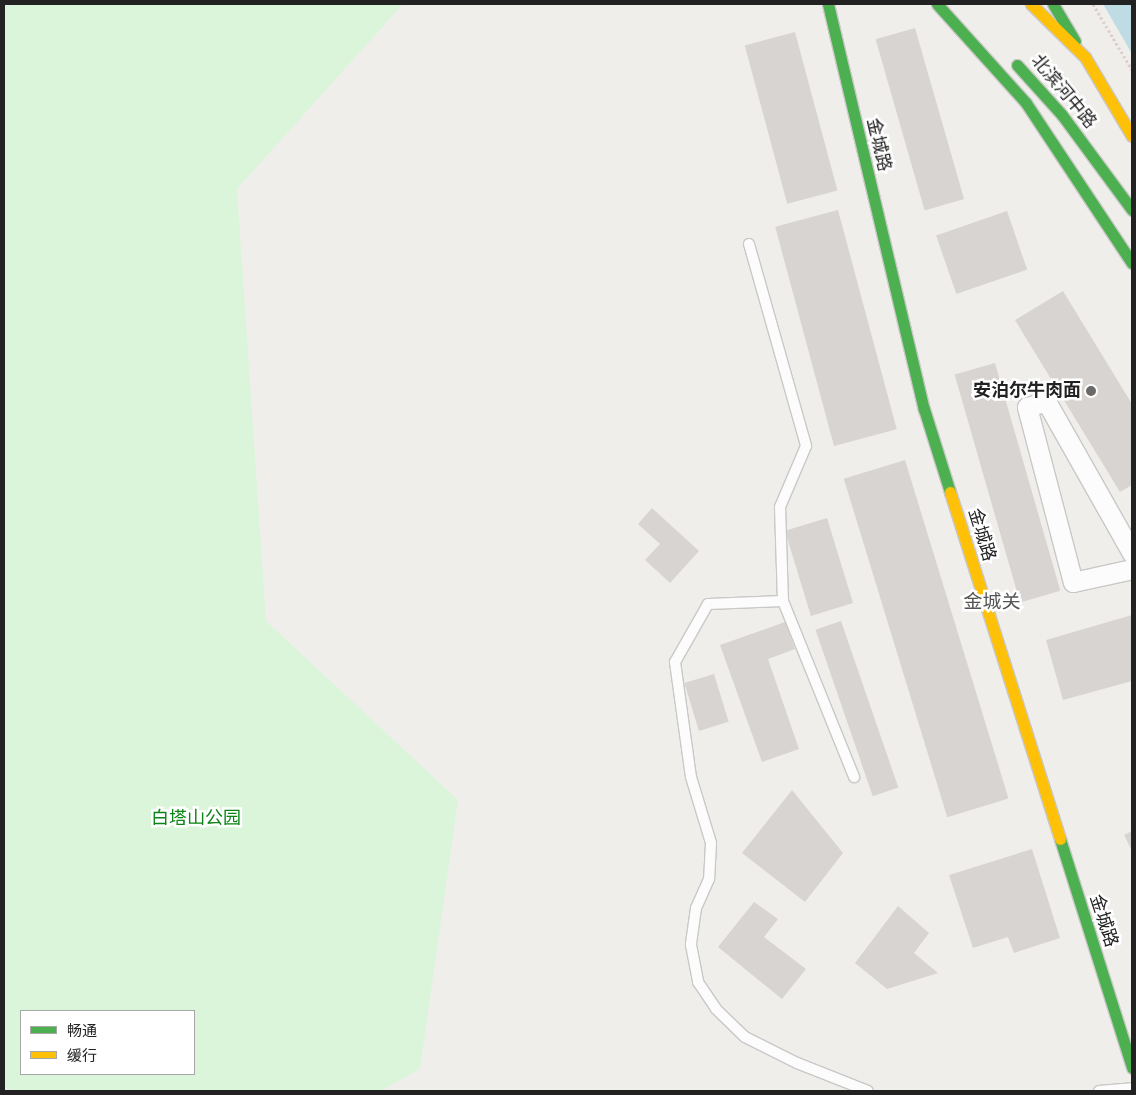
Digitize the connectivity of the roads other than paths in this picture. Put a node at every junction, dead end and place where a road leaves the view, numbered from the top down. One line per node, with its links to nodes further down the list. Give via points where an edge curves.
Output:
1 (828, 4): 15 (street, 金城路, via 924,409)
2 (937, 4): 10 (street, via 1026,103)
3 (1031, 4): 6 (street, 北滨河中路)
4 (1053, 4): 6 (street, 北滨河中路)
5 (1010, 57): 8 (street, 北滨河中路, via 1062,115)
6 (1085, 57): 7 (street, 北滨河中路)
7 (1132, 136)
8 (1132, 210)
9 (749, 244): 13 (lane, via 806,446 780,507)
10 (1132, 263)
11 (1132, 553): 12 (street, via 1046,401 1027,406 1073,582)
12 (1132, 570)
13 (783, 601): 14 (lane); 17 (lane, via 708,604 675,662 691,777 711,843 709,879 696,908 691,945 698,982 716,1009 745,1036 797,1064)
14 (854, 777)
15 (1132, 1068)
16 (1132, 1088): 18 (lane)
17 (868, 1091)
18 (1099, 1091)

